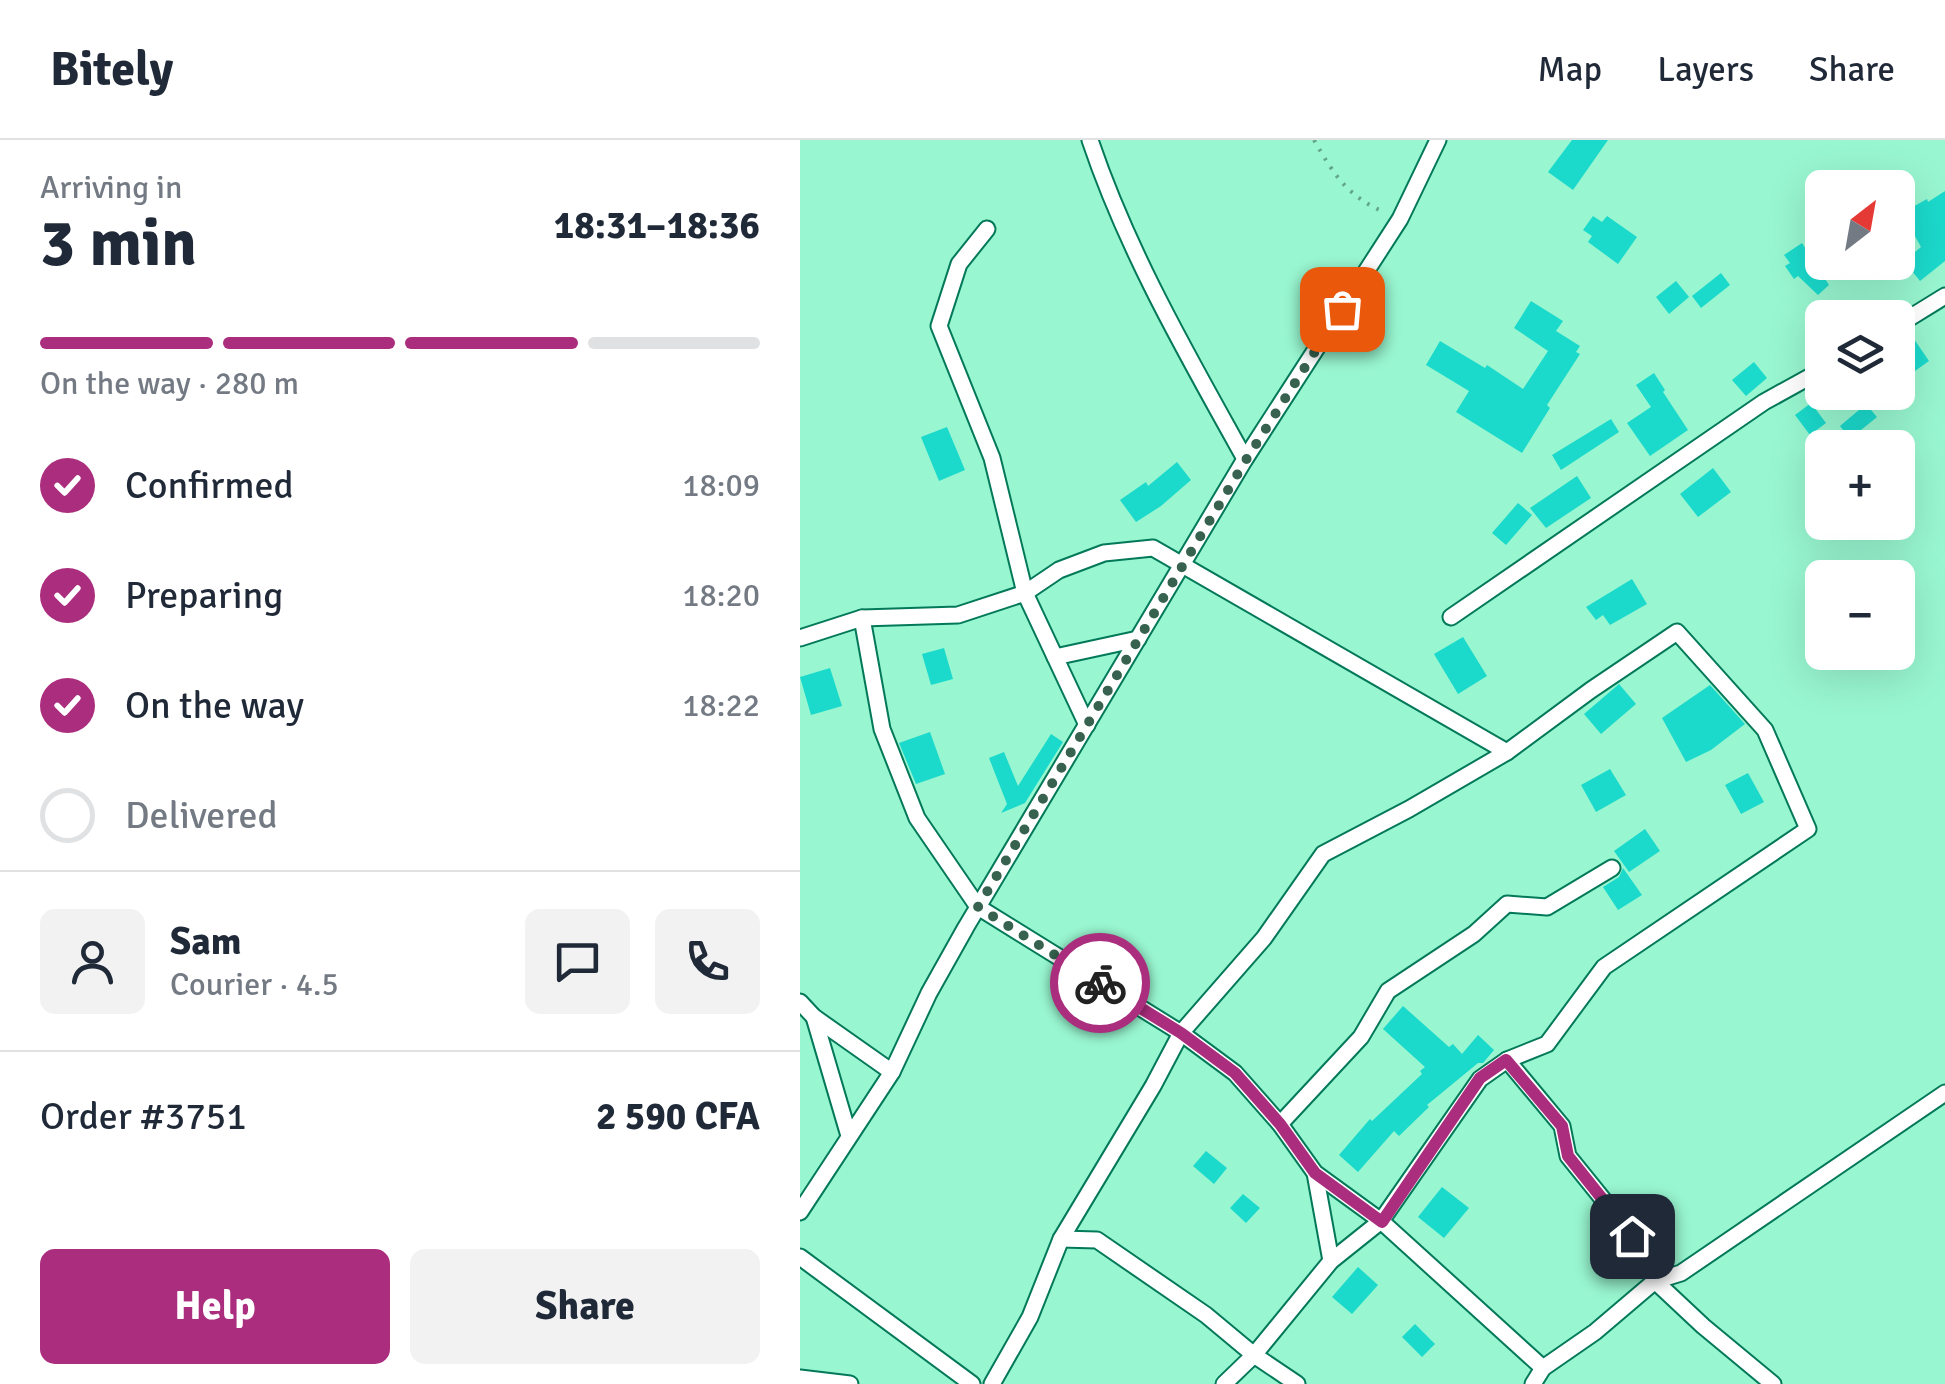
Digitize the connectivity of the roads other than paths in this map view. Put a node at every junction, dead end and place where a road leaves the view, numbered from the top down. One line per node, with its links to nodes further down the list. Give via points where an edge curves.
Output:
1 (1090, 140): 7 (street, via 1168,322)
2 (1438, 140): 7 (street, via 1400,218)
3 (988, 229): 9 (street, via 959,264 939,326 992,458)
4 (1945, 296): 5 (street)
5 (1915, 315)
6 (1805, 379): 11 (street)
7 (1246, 460): 8 (street)
8 (1182, 565): 9 (street, via 1154,548 1104,553 1058,570); 13 (street); 16 (street)
9 (1026, 593): 10 (street, via 958,615); 14 (street)
10 (862, 618): 12 (street); 18 (street, via 882,730 917,818)
11 (1450, 618)
12 (800, 638)
13 (1138, 638): 14 (street); 15 (street)
14 (1055, 657): 15 (street)
15 (1086, 725): 18 (street)
16 (1507, 752): 21 (street, via 1324,854 1264,938); 22 (street, via 1677,632 1764,730 1808,829 1604,967 1547,1044)
17 (1612, 868): 25 (street, via 1547,907 1507,904 1388,991 1361,1038)
18 (978, 907): 21 (street); 23 (street)
19 (800, 1002): 20 (street)
20 (814, 1017): 23 (street); 26 (street)
21 (1181, 1033): 25 (street, via 1235,1073); 30 (street)
22 (1506, 1060): 29 (street, via 1480,1078); 33 (street, via 1562,1126 1568,1156 1652,1260)
23 (892, 1072): 26 (street)
24 (1945, 1093): 33 (street, via 1681,1273)
25 (1280, 1124): 27 (street)
26 (848, 1136): 28 (street)
27 (1315, 1173): 29 (street); 32 (street)
28 (800, 1212)
29 (1382, 1222): 32 (street); 35 (street)
30 (1061, 1239): 34 (street, via 1097,1240); 39 (street, via 1030,1317)
31 (800, 1257): 38 (street)
32 (1332, 1261): 34 (street)
33 (1655, 1281): 35 (street); 43 (street)
34 (1254, 1355): 40 (street); 41 (street)
35 (1543, 1368): 42 (street)
36 (800, 1378): 37 (street)
37 (850, 1384)
38 (972, 1384)
39 (992, 1384)
40 (1224, 1384)
41 (1297, 1384)
42 (1533, 1384)
43 (1773, 1384)

